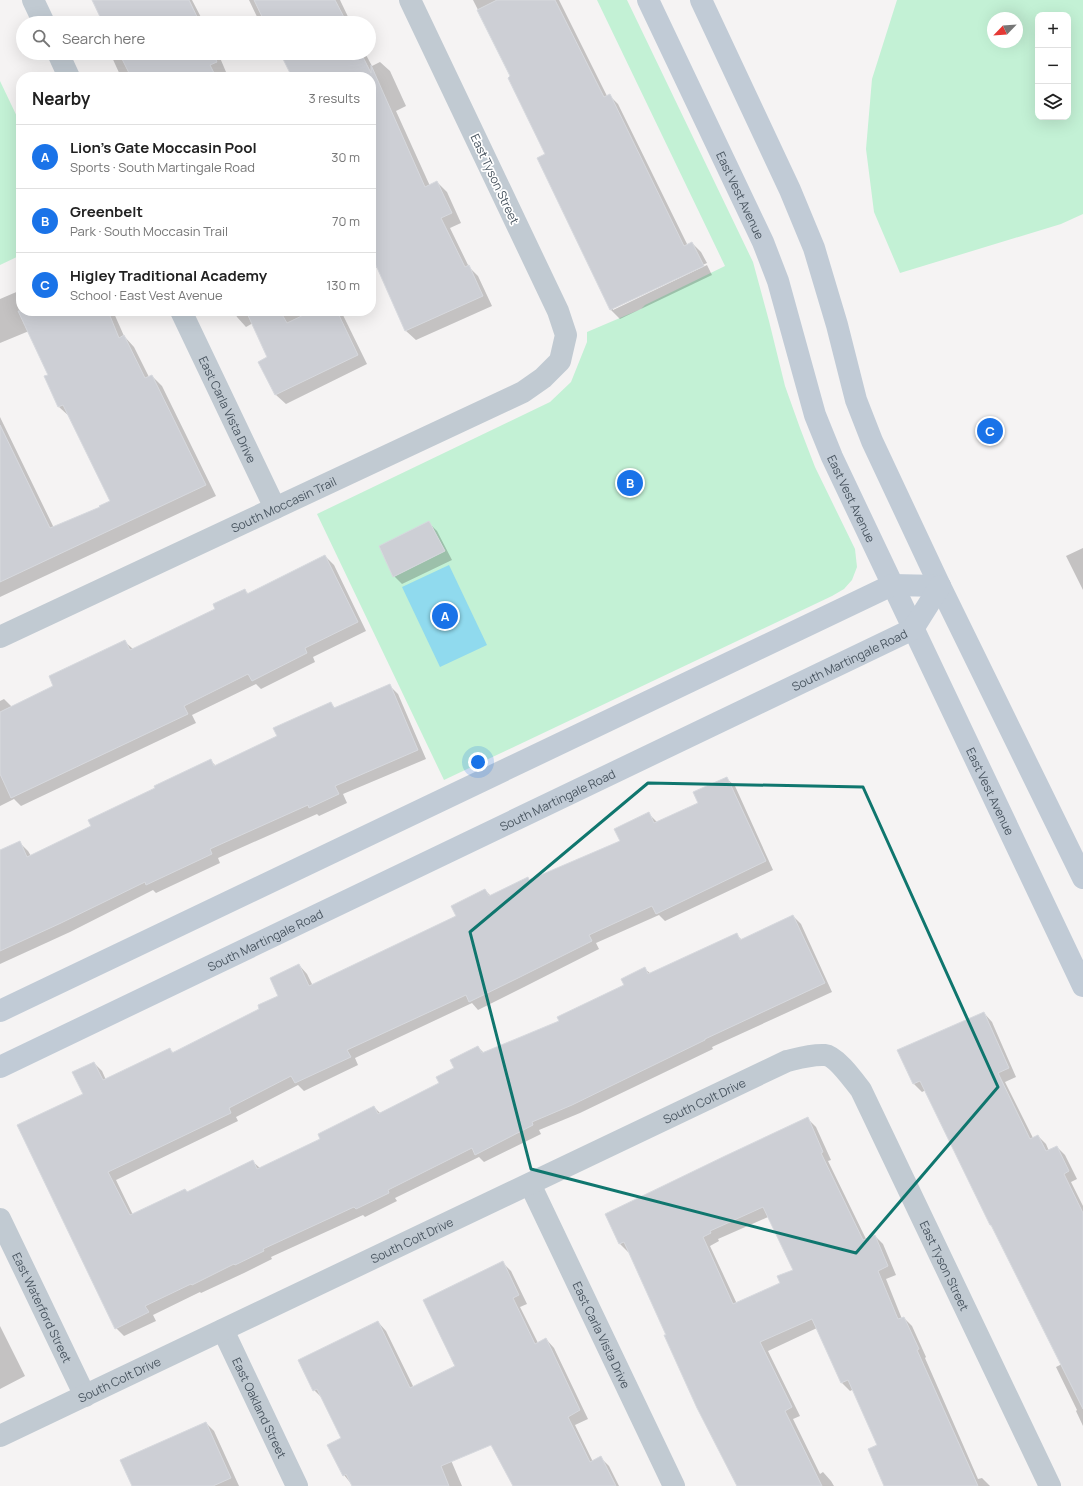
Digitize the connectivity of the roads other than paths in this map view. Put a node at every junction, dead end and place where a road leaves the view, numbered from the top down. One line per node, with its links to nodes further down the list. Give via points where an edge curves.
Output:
1 (33, 0): 5 (street)
2 (410, 0): 9 (street, East Tyson Street, via 558,311 566,335)
3 (648, 0): 11 (street, East Vest Avenue, via 763,242 778,281 815,415)
4 (700, 0): 12 (street, via 790,190 814,248 856,400 872,441)
5 (41, 16)
6 (61, 60): 7 (street)
7 (67, 72)
8 (183, 316): 10 (street, East Carla Vista Drive)
9 (560, 361): 10 (street, South Moccasin Trail, via 543,378 523,392)
10 (275, 508): 14 (street, South Moccasin Trail)
11 (892, 585): 12 (street); 13 (street, East Vest Avenue); 17 (street)
12 (940, 586): 13 (street, South Martingale Road); 15 (street)
13 (913, 629): 16 (street, East Vest Avenue); 19 (street, South Martingale Road)
14 (0, 637)
15 (1083, 878)
16 (1083, 986)
17 (0, 1011)
18 (827, 1055): 20 (street, South Colt Drive, via 787,1061); 27 (street, East Tyson Street, via 844,1068 861,1090)
19 (0, 1067)
20 (530, 1184): 22 (street, South Colt Drive); 26 (street, East Carla Vista Drive)
21 (0, 1219): 23 (street, East Waterford Street)
22 (223, 1330): 23 (street, South Colt Drive); 25 (street, East Oakland Street)
23 (85, 1396): 24 (street, South Colt Drive)
24 (0, 1436)
25 (297, 1486)
26 (674, 1486)
27 (1050, 1486)

